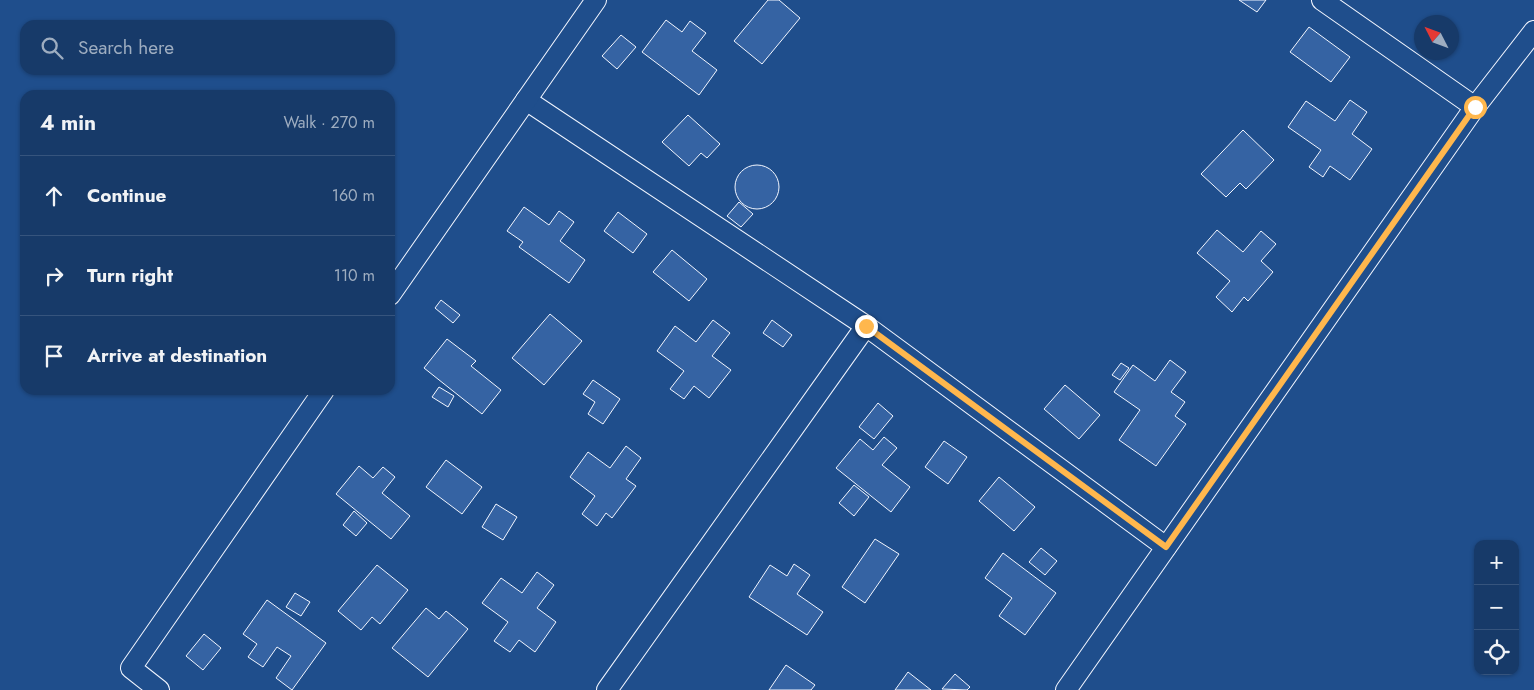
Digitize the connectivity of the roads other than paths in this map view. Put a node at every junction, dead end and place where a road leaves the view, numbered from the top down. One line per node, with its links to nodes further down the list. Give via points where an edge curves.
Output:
1 (596, 0): 4 (street)
2 (1322, 0): 5 (street)
3 (1534, 31): 5 (street)
4 (526, 100): 6 (street); 7 (street)
5 (1475, 107): 9 (street)
6 (395, 288)
7 (866, 326): 9 (street); 11 (street)
8 (321, 395): 10 (street, via 131,668)
9 (1166, 547): 12 (street)
10 (154, 689)
11 (607, 690)
12 (1066, 690)

